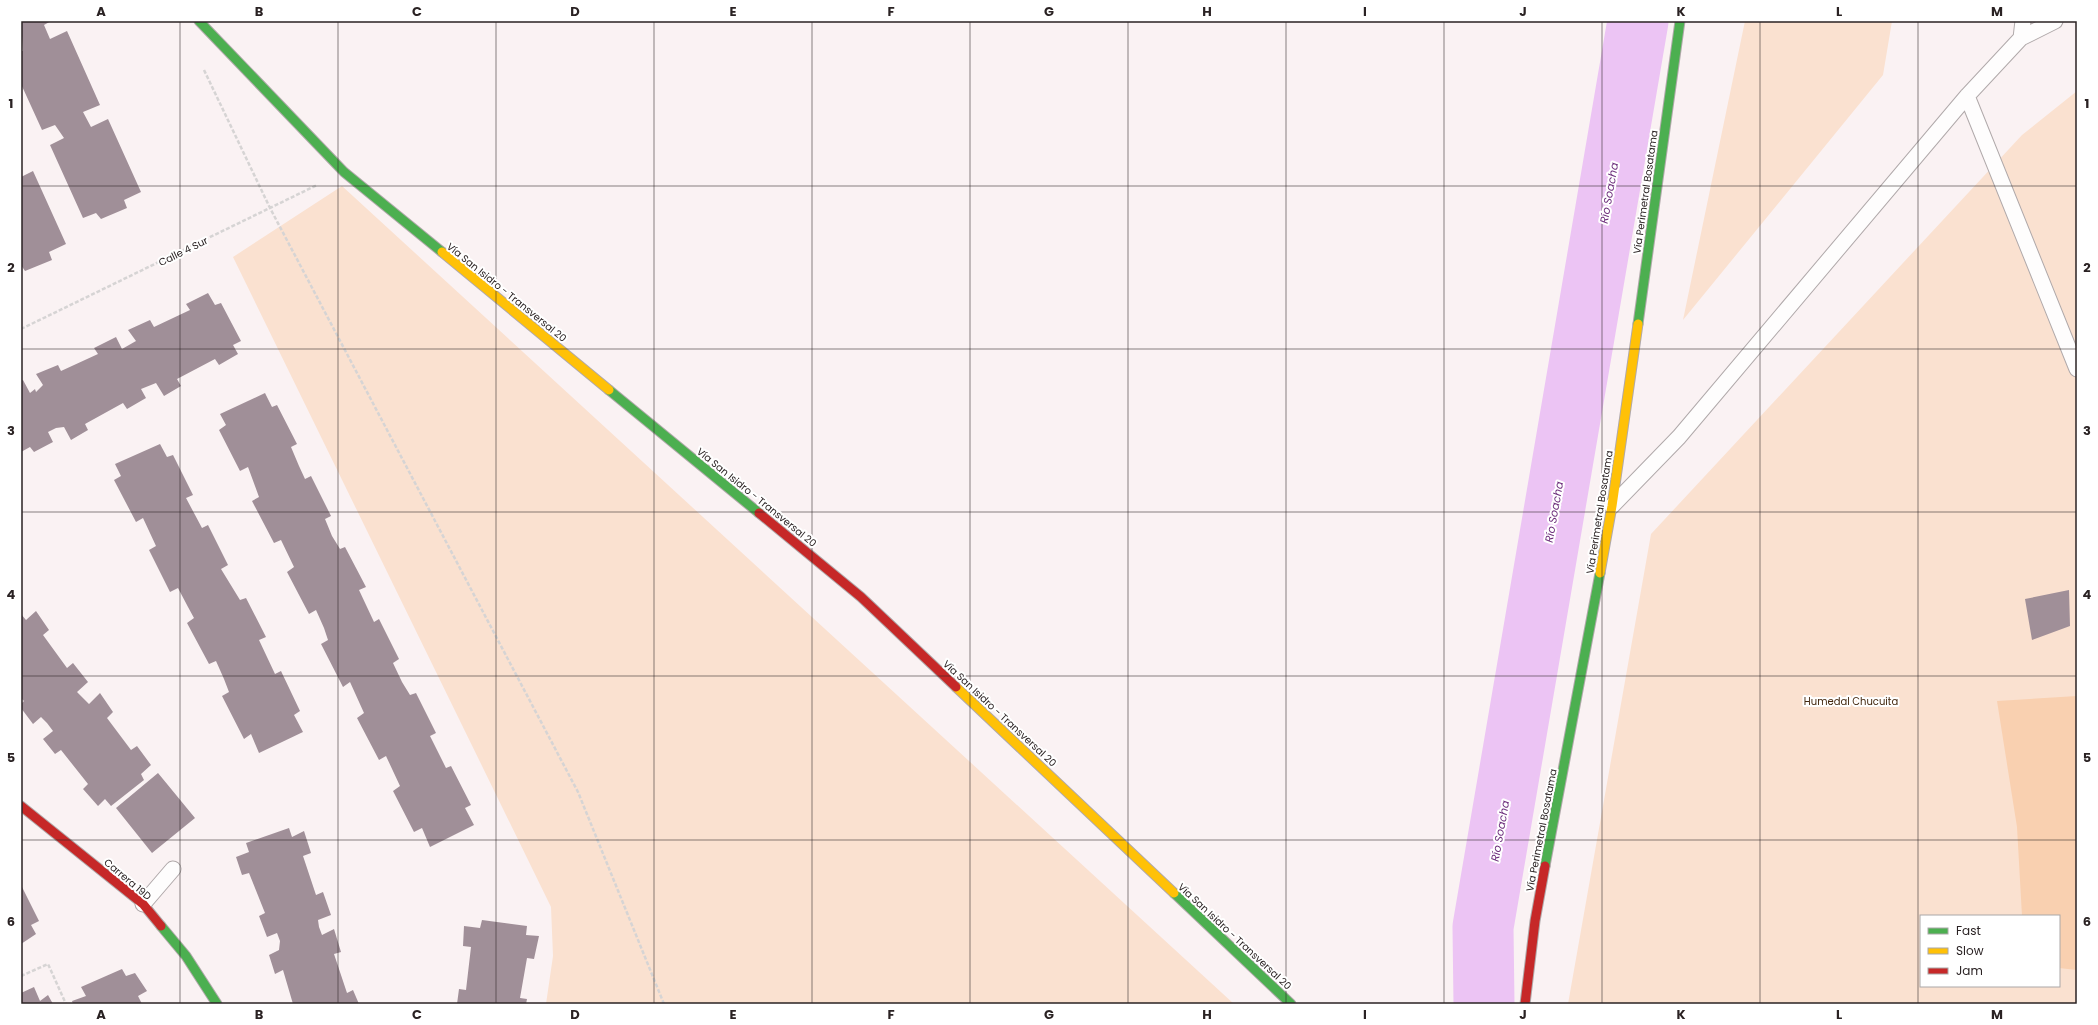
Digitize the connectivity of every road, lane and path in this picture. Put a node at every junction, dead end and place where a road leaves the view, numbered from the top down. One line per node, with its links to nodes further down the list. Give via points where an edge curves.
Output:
1 (199, 21): 8 (street, Vía San Isidro - Transversal 20)
2 (1680, 21): 12 (street, Vía Perimetral Bosatama)
3 (2023, 21): 5 (lane)
4 (2055, 21): 5 (lane)
5 (2021, 38): 7 (lane)
6 (201, 64): 9 (path)
7 (1967, 96): 11 (lane); 12 (lane, via 1679,437)
8 (344, 172): 9 (path, Calle 4 Sur); 20 (street, Vía San Isidro - Transversal 20, via 861,597)
9 (270, 208): 10 (path, Calle 4 Sur); 19 (path, via 578,792)
10 (21, 330)
11 (2077, 369)
12 (1612, 506): 21 (street, Vía Perimetral Bosatama, via 1535,921)
13 (21, 806): 15 (street, Carrera 19D)
14 (173, 869): 15 (lane)
15 (143, 904): 18 (street, Carrera 19D, via 186,956)
16 (21, 976): 17 (path, via 48,964)
17 (66, 1004)
18 (217, 1004)
19 (664, 1004)
20 (1291, 1004)
21 (1525, 1004)

